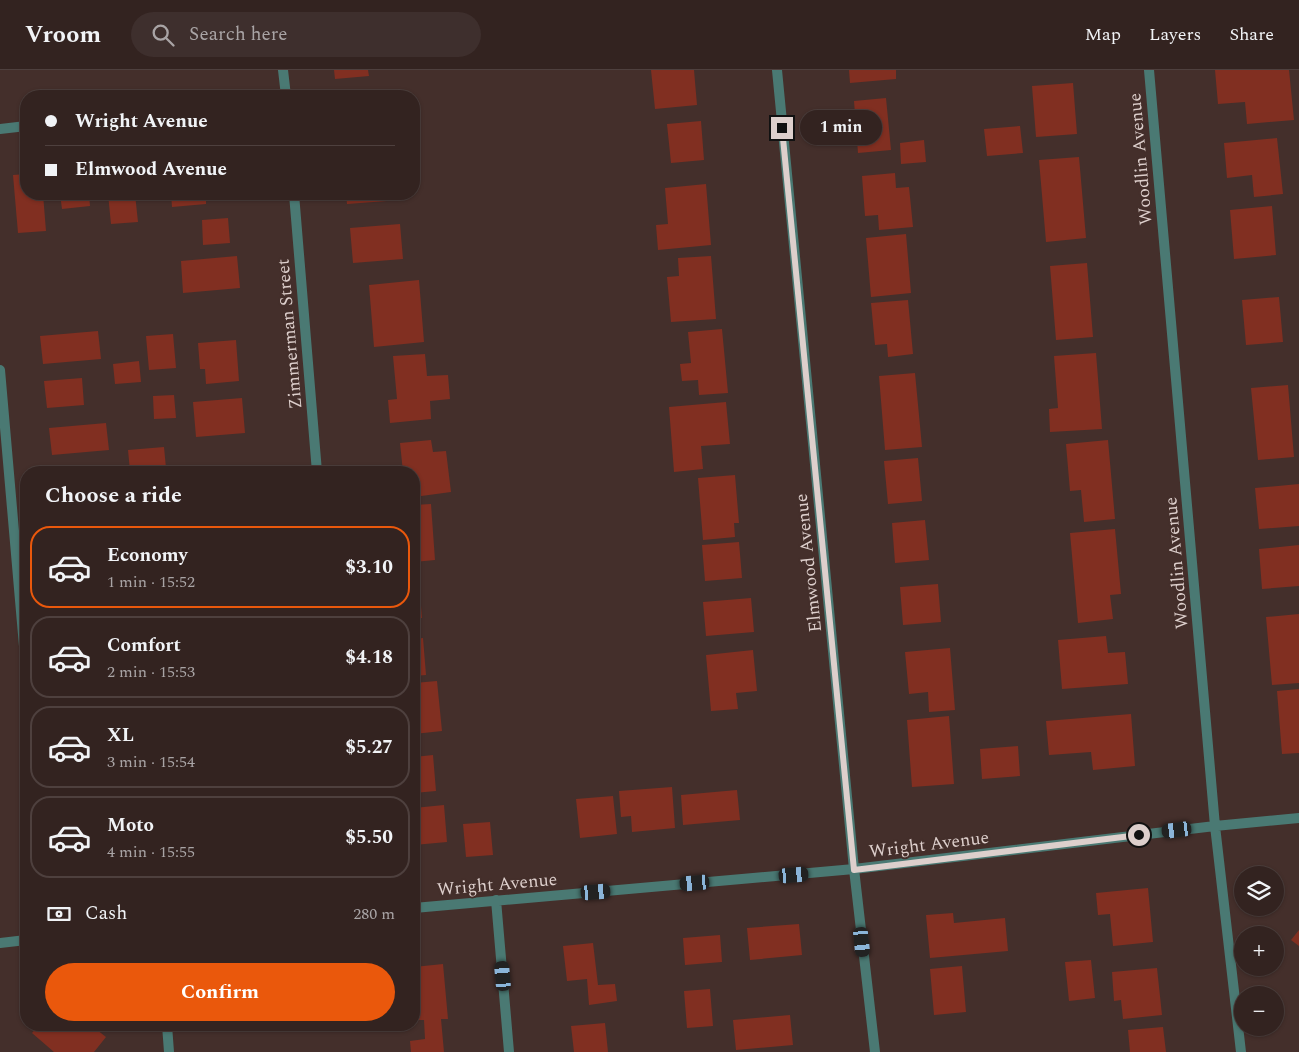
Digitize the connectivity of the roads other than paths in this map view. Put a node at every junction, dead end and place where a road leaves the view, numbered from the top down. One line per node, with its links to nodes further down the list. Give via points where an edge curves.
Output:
1 (284, 70): 4 (street)
2 (777, 70): 13 (street, Elmwood Avenue)
3 (1149, 70): 12 (street, Woodlin Avenue)
4 (286, 90)
5 (20, 127): 6 (street)
6 (0, 129)
7 (294, 200): 9 (street, Zimmerman Street)
8 (0, 370): 10 (street)
9 (317, 466)
10 (20, 600)
11 (1299, 818): 12 (street, Wright Avenue)
12 (1215, 826): 13 (street, Wright Avenue); 22 (street, Woodlin Avenue)
13 (854, 870): 14 (street, Wright Avenue); 21 (street, Elmwood Avenue)
14 (496, 900): 15 (street, Wright Avenue); 20 (street)
15 (420, 907)
16 (20, 940): 17 (street)
17 (0, 942)
18 (167, 1031): 19 (street)
19 (169, 1052)
20 (510, 1052)
21 (875, 1052)
22 (1241, 1052)

